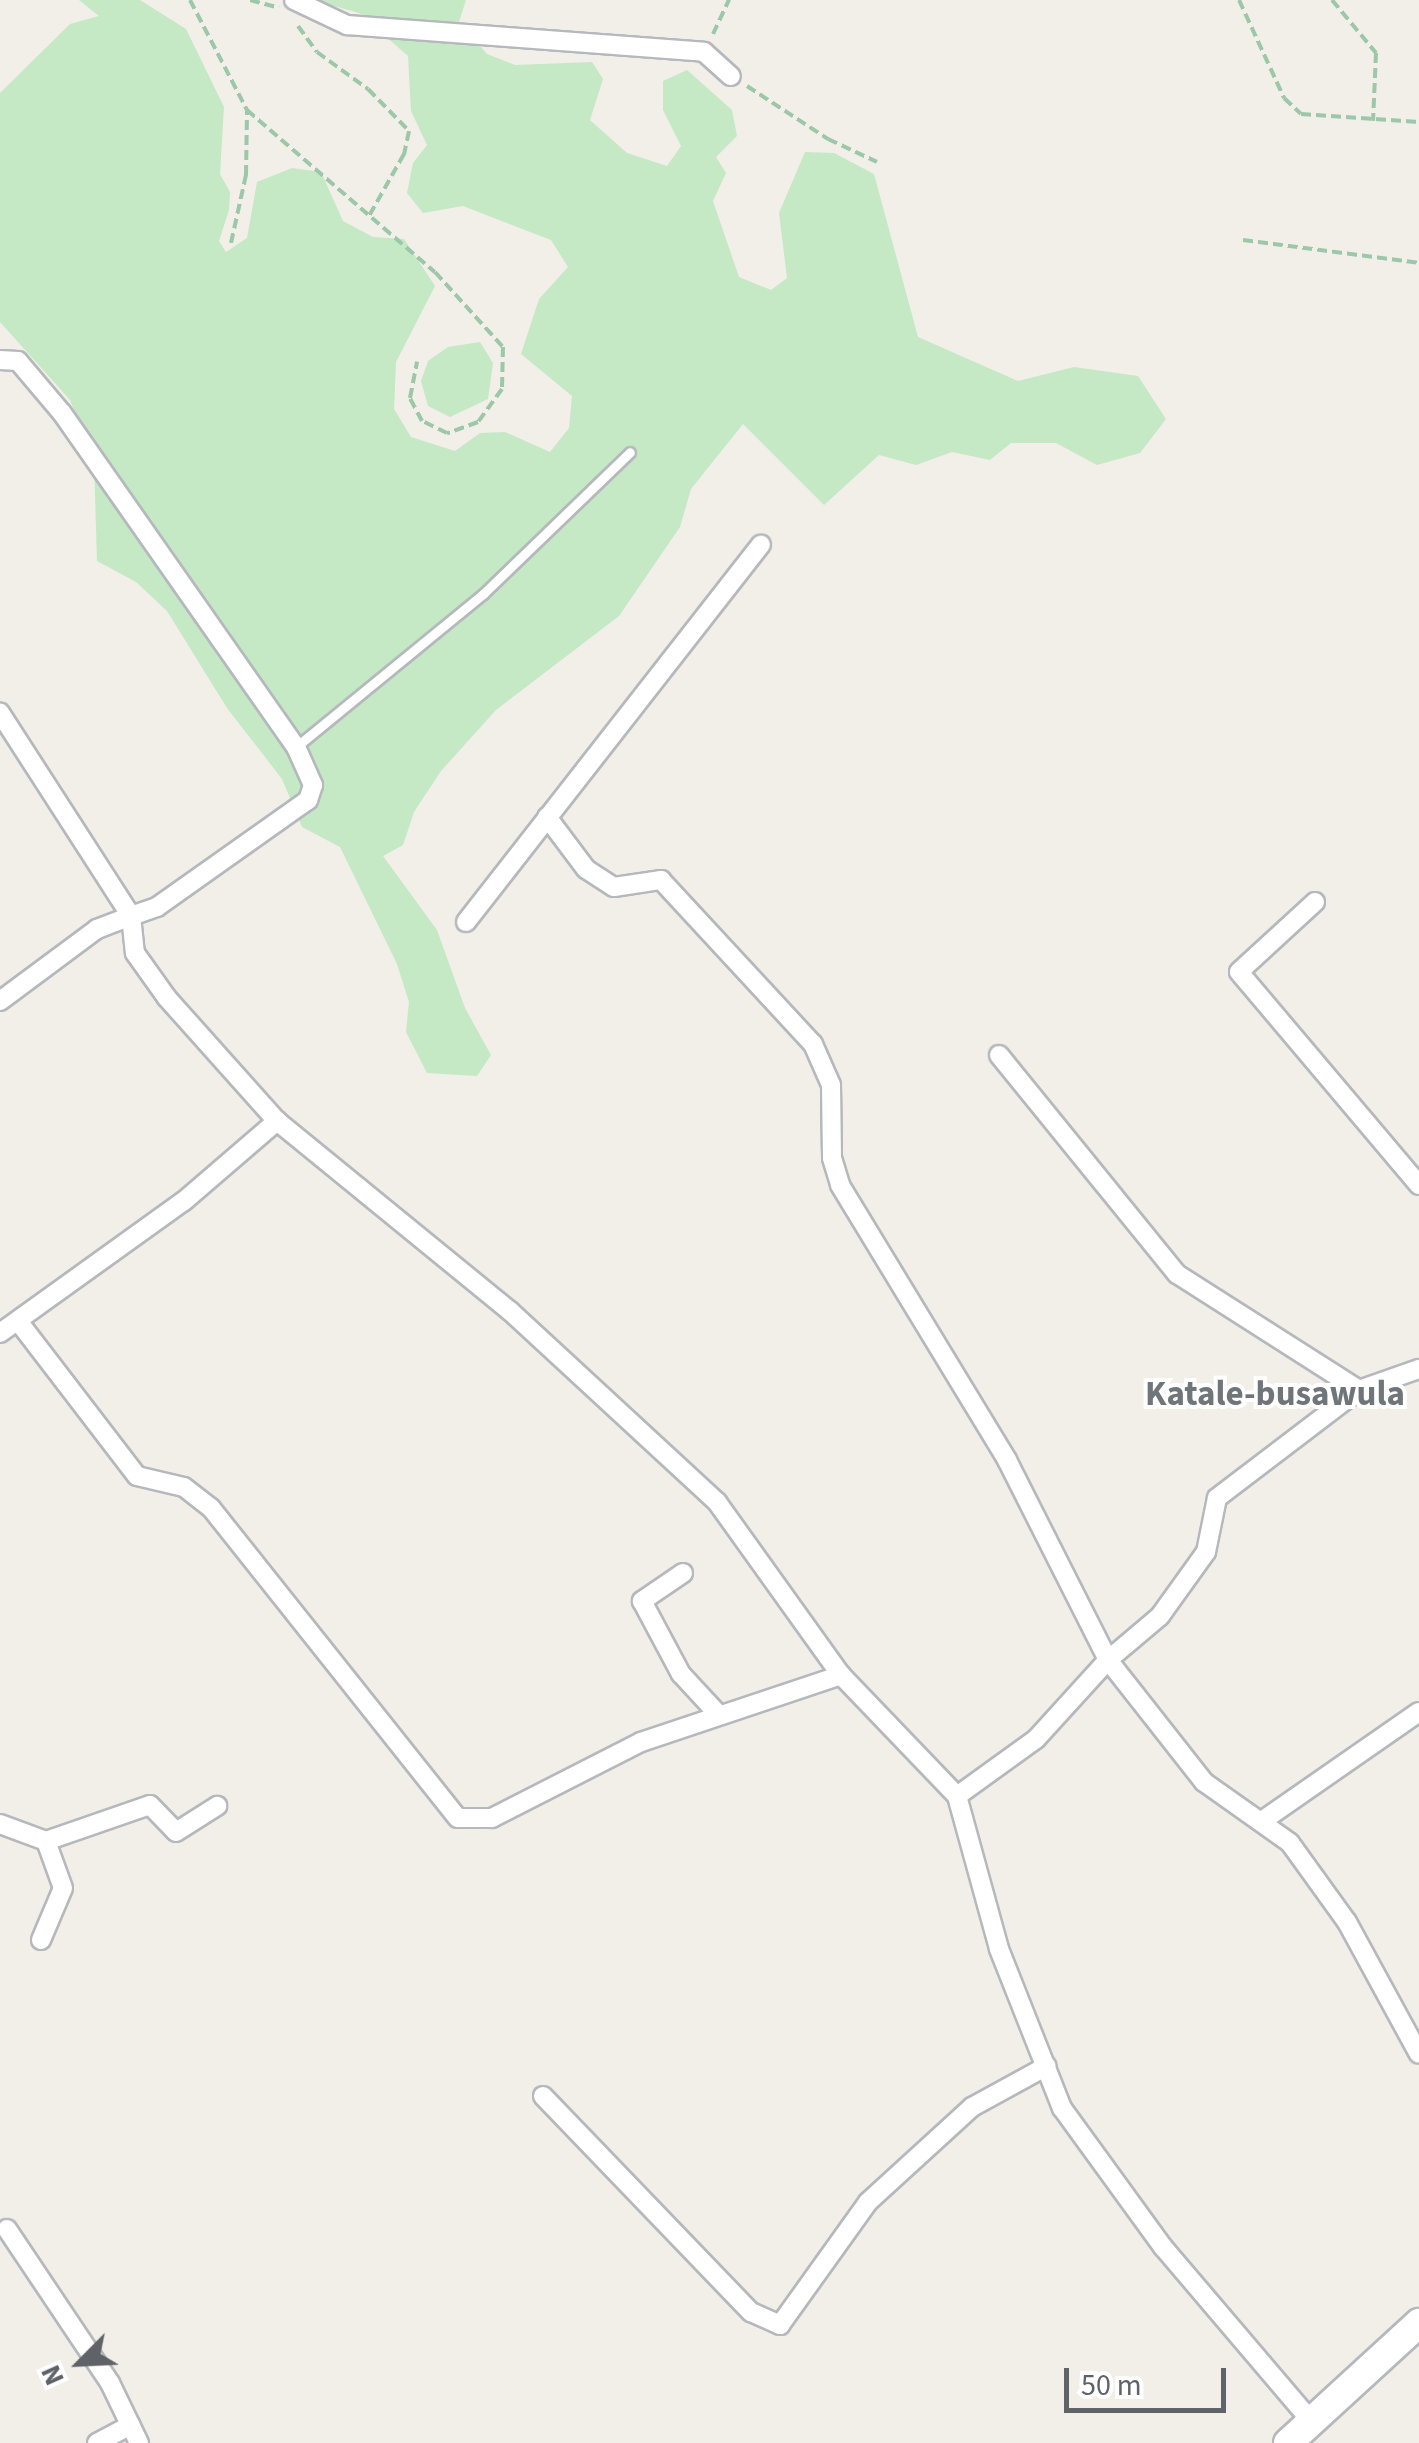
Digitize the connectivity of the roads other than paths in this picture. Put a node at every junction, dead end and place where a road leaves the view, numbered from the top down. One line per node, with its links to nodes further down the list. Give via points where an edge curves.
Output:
1 (294, 0): 2 (street, via 346,25 704,52)
2 (731, 76)
3 (0, 360): 7 (street, via 18,361 62,413)
4 (630, 452): 7 (lane, via 482,594)
5 (761, 544): 8 (street)
6 (0, 713): 10 (street)
7 (296, 747): 10 (street, via 310,768 308,800 156,907)
8 (546, 817): 11 (street); 21 (street, via 586,870 614,887 661,880 813,1044 831,1086 832,1158 840,1186 1007,1460)
9 (1315, 902): 15 (street, via 1240,972)
10 (131, 916): 12 (street, via 97,929); 14 (street, via 135,953 167,998)
11 (466, 922)
12 (0, 1001)
13 (1000, 1054): 19 (street, via 1178,1274)
14 (277, 1121): 16 (street, via 184,1201); 22 (street, via 376,1196 681,1464 745,1537)
15 (1419, 1185)
16 (18, 1320): 17 (street); 24 (street, via 137,1476 184,1487 211,1508 458,1818 492,1818 641,1742)
17 (0, 1333)
18 (1419, 1368): 19 (street)
19 (1359, 1390): 21 (street, via 1217,1498 1206,1552 1160,1616)
20 (683, 1573): 24 (street, via 642,1601 681,1674)
21 (1108, 1660): 25 (street, via 1036,1739); 27 (street, via 1204,1782)
22 (841, 1675): 24 (street); 25 (street)
23 (1419, 1712): 27 (street)
24 (719, 1716)
25 (957, 1796): 32 (street, via 998,1949)
26 (217, 1806): 29 (street, via 176,1832 150,1805)
27 (1262, 1821): 31 (street, via 1290,1843 1347,1922)
28 (0, 1824): 29 (street)
29 (46, 1841): 30 (street, via 64,1888)
30 (41, 1940)
31 (1419, 2054)
32 (1047, 2066): 33 (street, via 972,2107 905,2166 868,2202 780,2325 751,2312); 36 (street, via 1062,2108 1163,2247)
33 (542, 2096)
34 (7, 2230): 37 (street, via 110,2383)
35 (1419, 2324): 36 (main road)
36 (1312, 2422): 39 (main road)
37 (135, 2434): 38 (street)
38 (98, 2443)
39 (1288, 2443)

